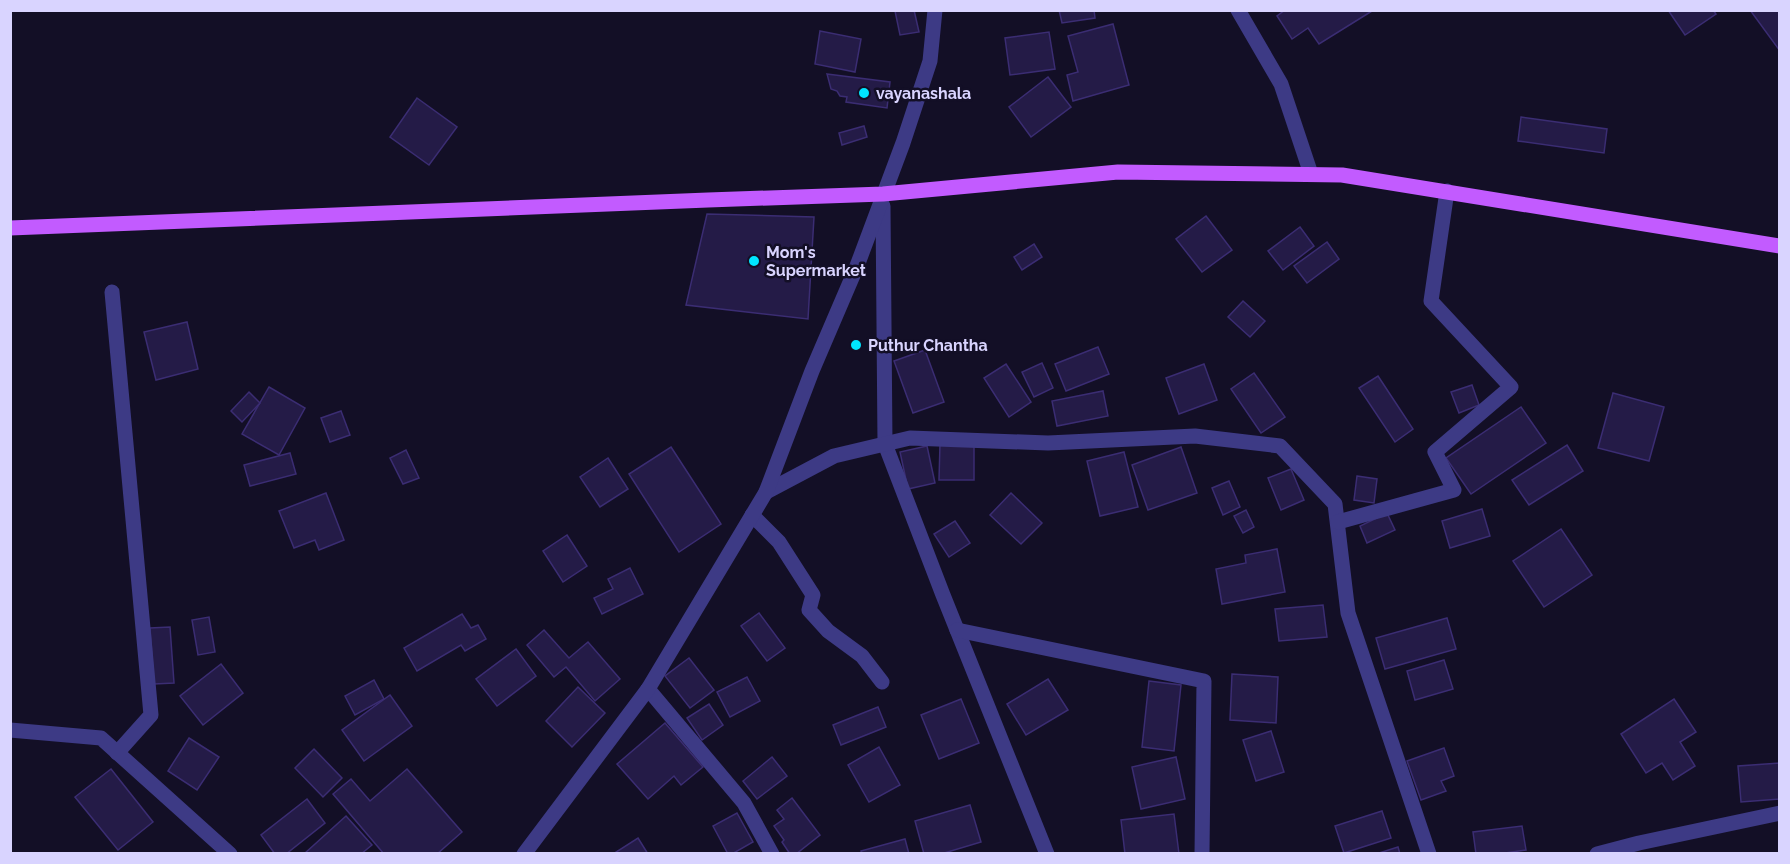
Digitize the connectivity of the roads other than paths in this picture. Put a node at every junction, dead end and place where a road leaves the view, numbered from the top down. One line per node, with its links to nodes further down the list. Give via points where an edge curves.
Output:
1 (935, 10): 5 (street, via 930,61)
2 (1238, 10): 3 (street, via 1281,84)
3 (1311, 174): 4 (main road, via 1342,174); 5 (main road, via 1118,172)
4 (1447, 191): 7 (main road); 12 (street, via 1431,301 1512,387 1435,452 1454,490)
5 (883, 194): 6 (main road); 9 (street); 10 (street)
6 (10, 228)
7 (1779, 246)
8 (112, 292): 17 (street, via 151,715)
9 (885, 444): 10 (street, via 834,456); 12 (street, via 910,438 1047,443 1195,436 1280,446 1335,504); 13 (street)
10 (766, 492): 11 (street)
11 (752, 515): 14 (street, via 779,542 813,595 809,610 828,631 862,656); 15 (street)
12 (1338, 522): 24 (street, via 1348,613)
13 (957, 630): 22 (street); 23 (street, via 1204,681)
14 (882, 682)
15 (648, 689): 20 (street); 21 (street, via 744,803)
16 (10, 730): 17 (street, via 101,738)
17 (117, 753): 19 (street)
18 (1779, 813): 25 (street)
19 (230, 854)
20 (524, 854)
21 (772, 854)
22 (1047, 854)
23 (1202, 854)
24 (1429, 854)
25 (1597, 854)

